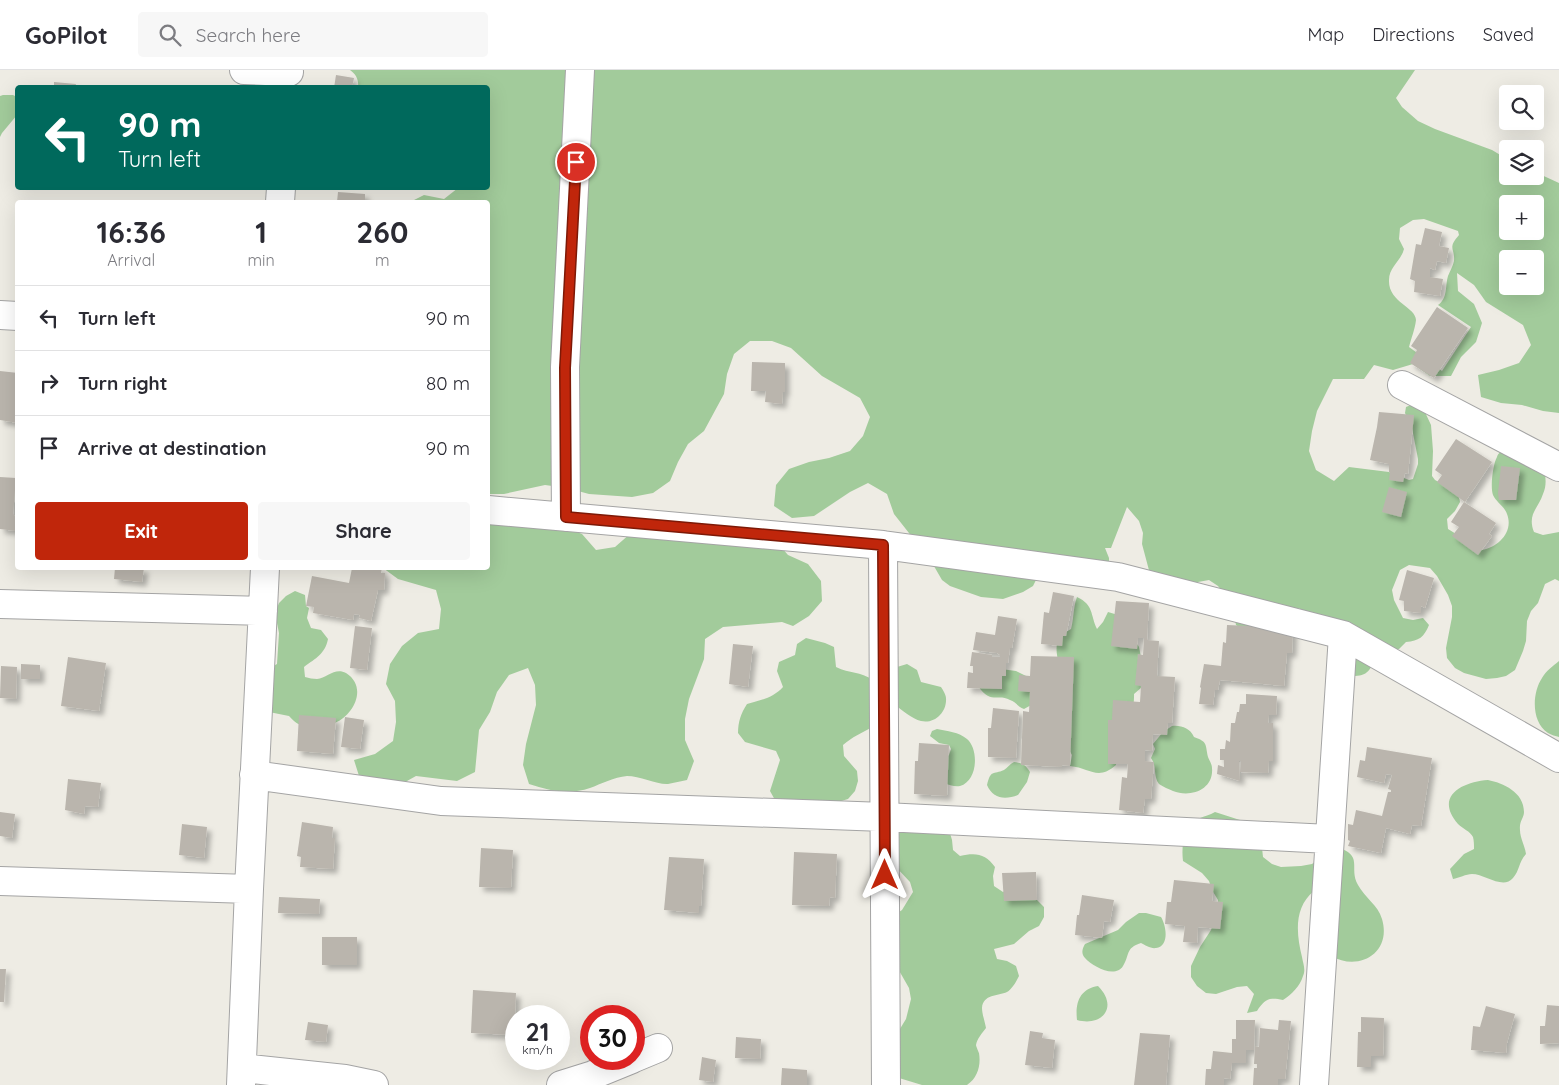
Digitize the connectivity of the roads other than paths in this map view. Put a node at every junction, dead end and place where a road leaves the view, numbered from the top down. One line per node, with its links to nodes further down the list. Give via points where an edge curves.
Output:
1 (244, 70): 3 (street)
2 (580, 70): 9 (street, via 565,368)
3 (288, 77)
4 (0, 315): 5 (street)
5 (15, 316)
6 (1402, 385): 7 (street)
7 (1559, 468)
8 (490, 510): 9 (street)
9 (566, 517): 10 (street)
10 (883, 545): 14 (street, via 1118,577); 17 (street)
11 (265, 570): 13 (street)
12 (0, 604): 13 (street)
13 (263, 611): 16 (street)
14 (1343, 635): 15 (street); 18 (street)
15 (1559, 758)
16 (254, 775): 17 (street, via 441,801); 20 (street)
17 (884, 818): 18 (street); 25 (street)
18 (1329, 839): 26 (street)
19 (0, 881): 20 (street)
20 (249, 889): 22 (street)
21 (607, 1070): 24 (street)
22 (242, 1077): 23 (street, via 345,1079)
23 (374, 1085)
24 (562, 1085)
25 (886, 1085)
26 (1314, 1085)

